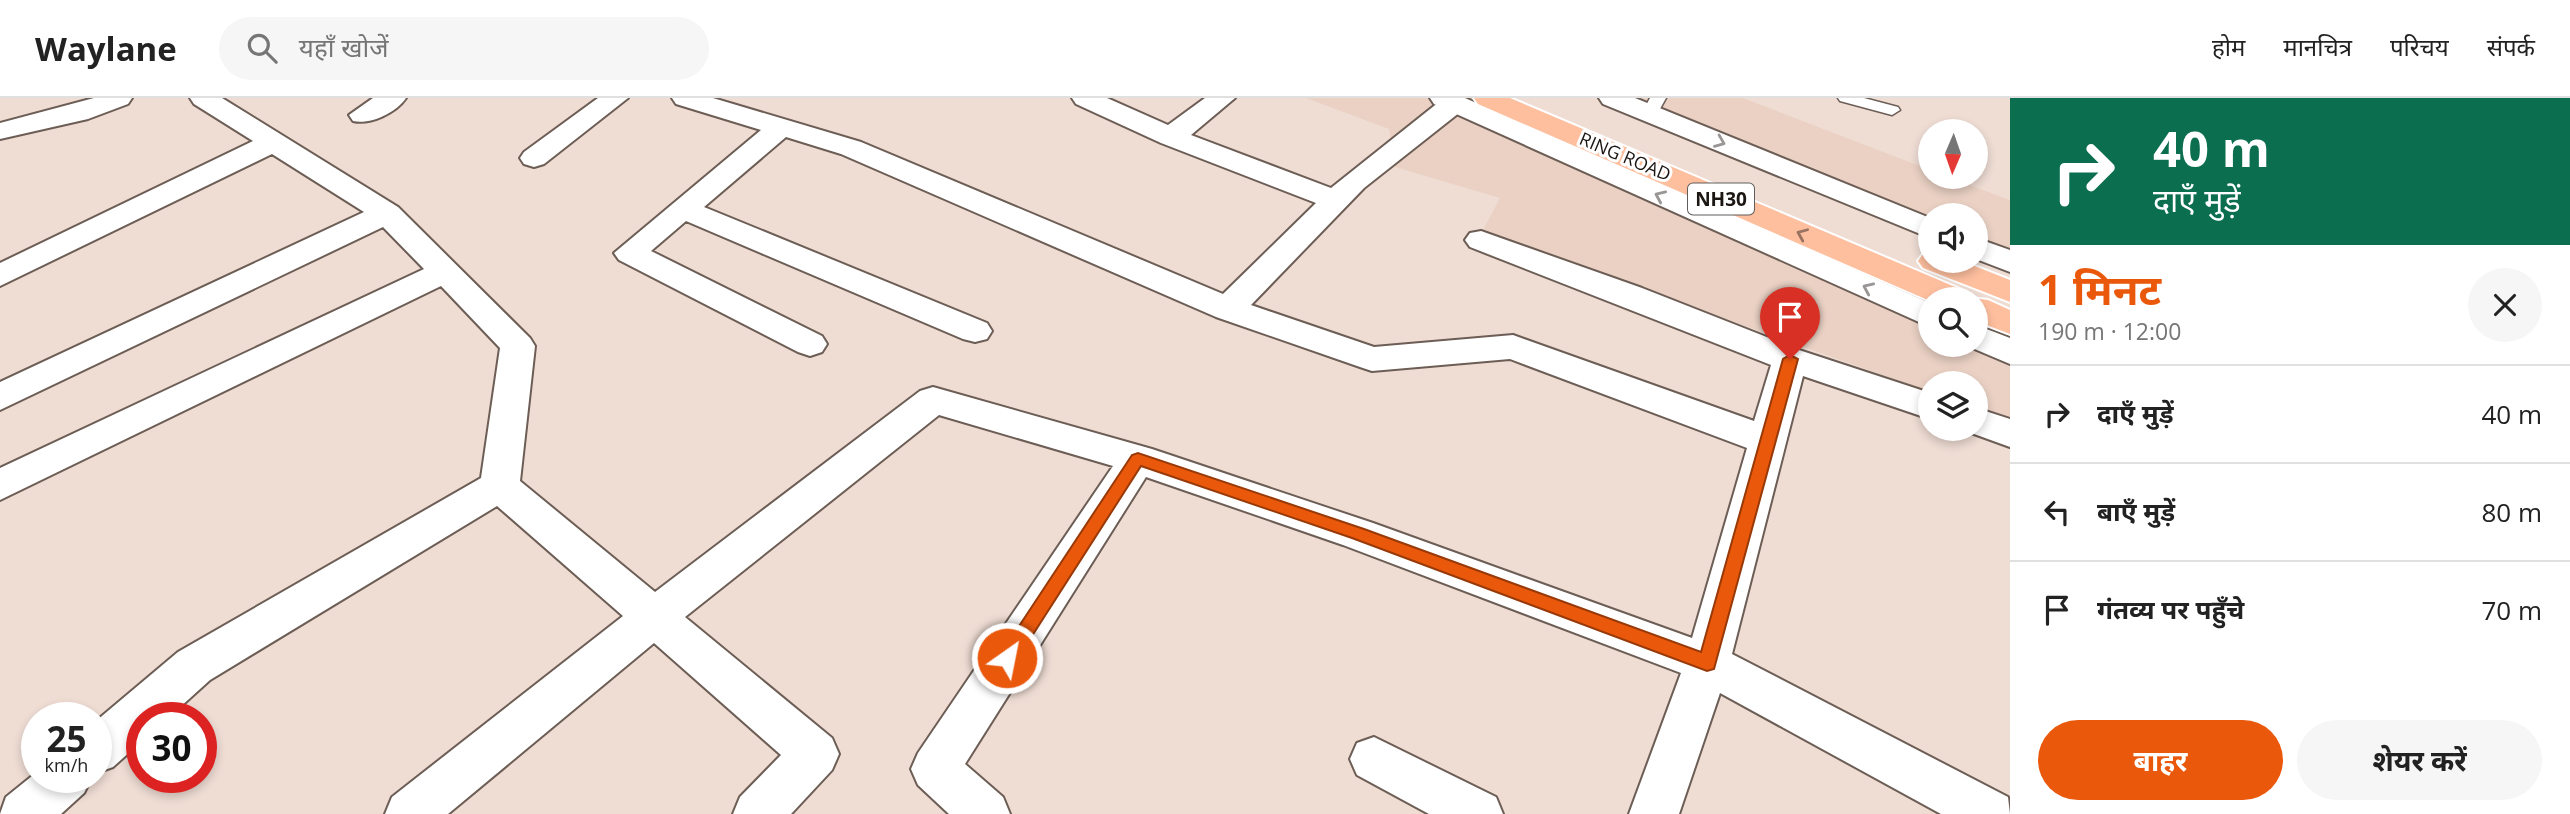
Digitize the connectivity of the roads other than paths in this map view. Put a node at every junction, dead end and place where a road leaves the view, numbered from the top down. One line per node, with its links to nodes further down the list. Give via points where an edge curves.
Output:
1 (119, 98): 17 (street)
2 (204, 98): 19 (street)
3 (393, 98): 15 (street)
4 (615, 98): 20 (street)
5 (685, 98): 16 (street)
6 (1085, 98): 18 (street)
7 (1222, 98): 18 (street)
8 (1487, 98): 32 (highway, RING ROAD / NH30, one-way to 8)
9 (1543, 98): 27 (highway, RING ROAD / NH30)
10 (1612, 98): 13 (street)
11 (1846, 98): 14 (lane)
12 (1449, 101): 21 (street); 35 (street, one-way to 12)
13 (1654, 105): 24 (street, one-way to 24)
14 (1892, 110)
15 (363, 115)
16 (781, 127): 22 (street); 34 (street, via 851,148)
17 (1, 132)
18 (1171, 137): 21 (street)
19 (272, 143): 23 (street); 31 (street)
20 (534, 158)
21 (1336, 200): 34 (street)
22 (683, 209): 38 (street); 40 (street, via 630,253)
23 (387, 213): 29 (street); 43 (street)
24 (1918, 224)
25 (1481, 240): 42 (street)
26 (1988, 253): 28 (street)
27 (1918, 254)
28 (2010, 262)
29 (446, 271): 49 (street); 50 (street, via 517,346)
30 (1964, 273): 33 (highway, RING ROAD / NH30)
31 (0, 276)
32 (1927, 287)
33 (2010, 292)
34 (1228, 309): 47 (street, via 1372,359 1513,347)
35 (1918, 311)
36 (1988, 313): 37 (highway)
37 (2010, 323)
38 (975, 331)
39 (1988, 342): 41 (street)
40 (810, 344)
41 (2010, 352)
42 (1790, 359): 44 (street); 47 (street)
43 (0, 397)
44 (1918, 402)
45 (1988, 425): 46 (street)
46 (2010, 433)
47 (1768, 441): 52 (street)
48 (1138, 459): 51 (street, via 933,400); 52 (street, via 1358,534); 59 (street, via 935,769)
49 (0, 485)
50 (500, 486): 51 (street); 53 (street, via 194,666)
51 (654, 617): 57 (street); 58 (street, via 815,754)
52 (1707, 663): 61 (street); 62 (street)
53 (112, 737)
54 (1374, 759): 60 (street)
55 (48, 793): 56 (street)
56 (24, 814)
57 (410, 814)
58 (758, 814)
59 (985, 814)
60 (1478, 814)
61 (1654, 814)
62 (1990, 814)

